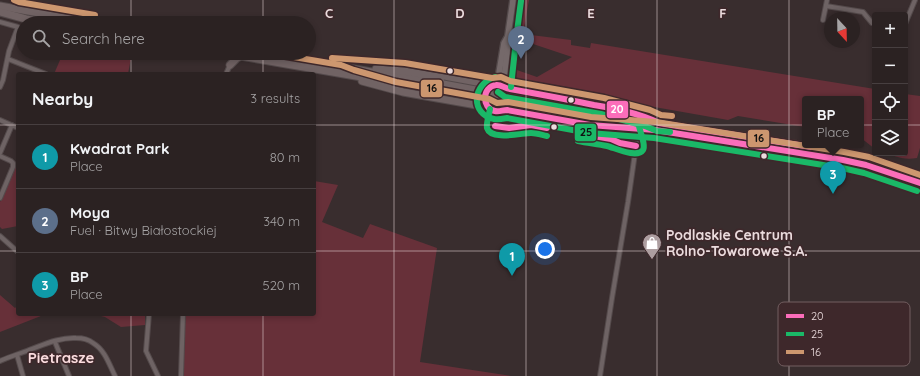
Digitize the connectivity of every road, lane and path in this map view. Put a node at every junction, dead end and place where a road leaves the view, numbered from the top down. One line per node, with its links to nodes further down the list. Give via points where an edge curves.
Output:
1 (514, 0): 17 (street)
2 (827, 0): 5 (street)
3 (915, 0): 10 (street)
4 (0, 4): 9 (highway, via 17,10)
5 (826, 6): 12 (street); 14 (street, via 864,12)
6 (0, 12): 8 (highway)
7 (0, 16): 11 (highway)
8 (16, 16)
9 (53, 16)
10 (908, 17)
11 (16, 18)
12 (823, 20)
13 (0, 22): 15 (street)
14 (872, 24)
15 (16, 26)
16 (16, 32): 18 (street)
17 (508, 35): 28 (street); 29 (street)
18 (8, 59): 25 (street); 27 (street)
19 (229, 60): 23 (highway)
20 (235, 60): 23 (highway)
21 (270, 60): 24 (highway)
22 (295, 60): 24 (highway)
23 (230, 65): 26 (street)
24 (341, 70): 28 (highway, via 353,67 404,71); 30 (highway, via 351,78 394,90); 34 (highway, bridge)
25 (41, 72)
26 (227, 72)
27 (0, 86)
28 (494, 86): 29 (street); 30 (street, via 485,94)
29 (505, 88): 31 (street, via 510,94 510,100); 34 (highway, via 603,106 648,118)
30 (488, 107): 31 (street, via 495,111)
31 (503, 110): 36 (street, via 590,125)
32 (0, 120): 33 (street)
33 (12, 125): 35 (street); 41 (street)
34 (657, 126): 37 (highway); 39 (highway); 43 (highway, via 843,160)
35 (16, 127)
36 (631, 128): 37 (highway); 38 (street)
37 (647, 130): 38 (street)
38 (636, 146): 57 (street)
39 (802, 146)
40 (817, 148): 42 (highway, via 875,160)
41 (0, 155): 44 (street, via 13,163)
42 (920, 176)
43 (920, 183)
44 (0, 198)
45 (0, 236): 46 (street)
46 (16, 250)
47 (148, 316): 55 (street, via 146,351)
48 (183, 316): 56 (street)
49 (55, 342): 50 (street); 53 (street); 54 (street, via 75,338 94,343 106,357)
50 (17, 355): 51 (street); 52 (street)
51 (0, 361)
52 (23, 376)
53 (69, 376)
54 (115, 376)
55 (158, 376)
56 (180, 376)
57 (600, 376)

